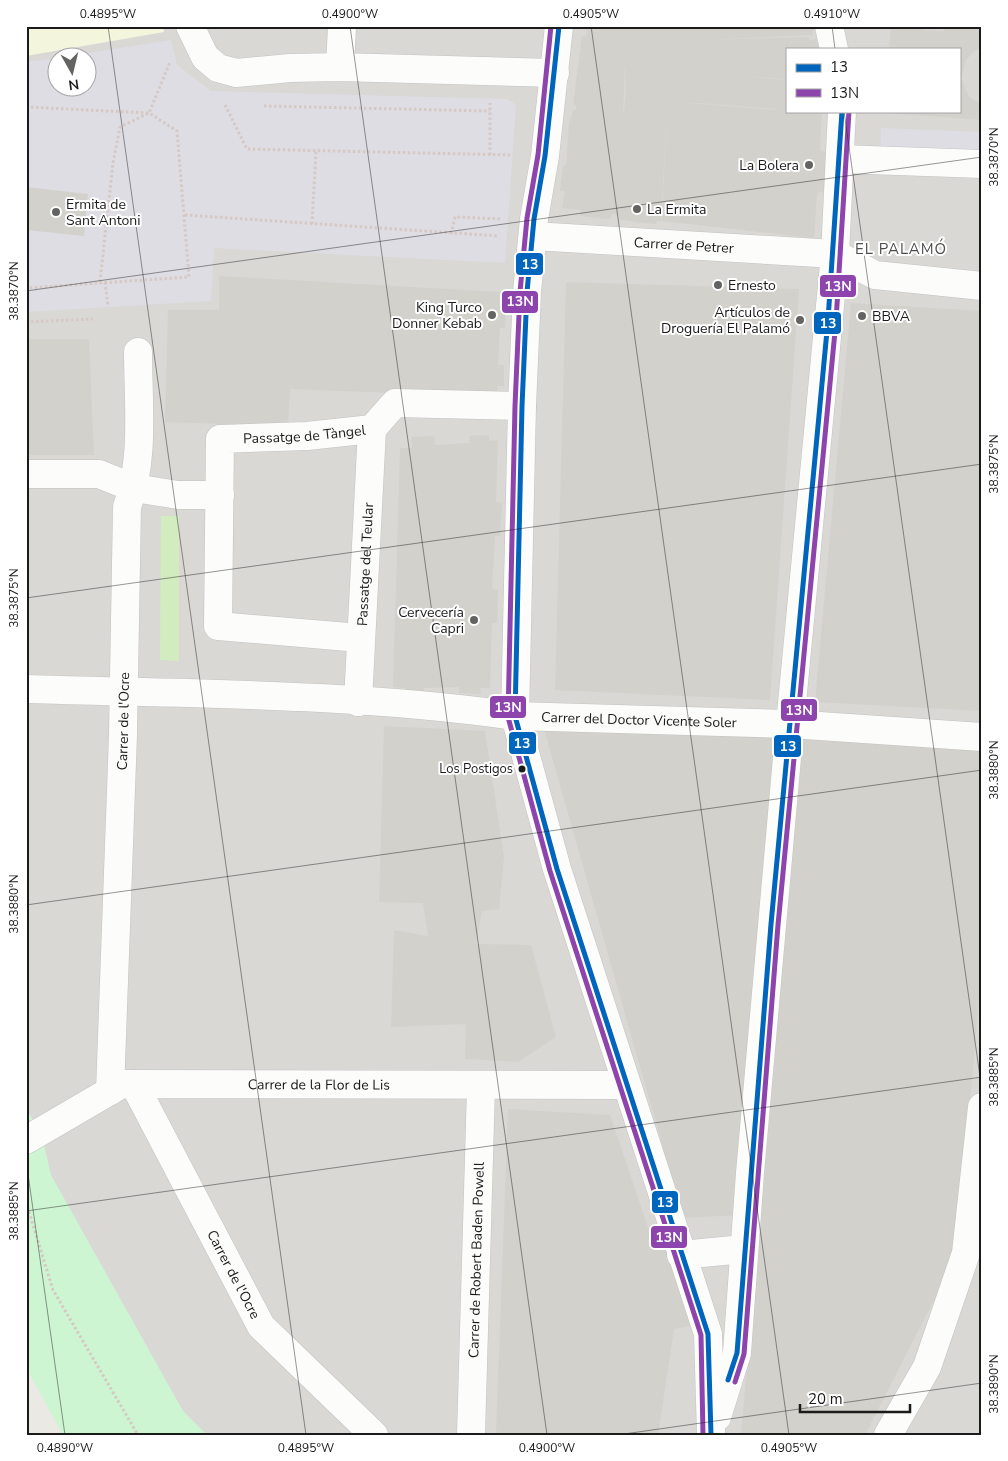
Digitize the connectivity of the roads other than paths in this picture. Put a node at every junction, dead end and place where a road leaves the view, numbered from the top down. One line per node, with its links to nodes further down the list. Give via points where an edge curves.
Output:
1 (190, 26): 6 (street, via 205,57 227,71)
2 (342, 26): 6 (street)
3 (559, 26): 7 (street)
4 (828, 26): 5 (street)
5 (834, 48)
6 (340, 67): 7 (street)
7 (555, 73): 11 (street)
8 (842, 112): 9 (street)
9 (840, 159): 10 (street); 12 (street)
10 (982, 164)
11 (520, 236): 12 (street, Carrer de Petrer); 15 (street, via 527,292)
12 (835, 254): 13 (street, via 875,275); 25 (street)
13 (982, 286)
14 (138, 352): 18 (street, Carrer de l'Ocre, via 138,438)
15 (522, 406): 16 (street, Passatge de Tàngel, via 395,403); 24 (street)
16 (372, 428): 19 (street, Passatge de Tàngel, via 307,436 220,439); 20 (street, Passatge del Teular)
17 (26, 474): 18 (street, via 99,474)
18 (134, 488): 19 (street, via 178,495); 22 (street, Carrer de l'Ocre, via 127,506)
19 (220, 495): 20 (street, Passatge de Tàngel, via 218,626)
20 (360, 638): 23 (street, Passatge del Teular)
21 (26, 689): 22 (street, Carrer del Doctor Vicente Soler)
22 (124, 692): 23 (street, Carrer del Doctor Vicente Soler); 29 (street, Carrer de l'Ocre)
23 (358, 702): 24 (street, Carrer del Doctor Vicente Soler)
24 (516, 716): 25 (street, Carrer del Doctor Vicente Soler); 27 (street, via 557,869)
25 (790, 724): 26 (street, Carrer del Doctor Vicente Soler); 32 (street)
26 (982, 737)
27 (626, 1085): 28 (street, Carrer de la Flor de Lis); 33 (street)
28 (481, 1086): 29 (street, Carrer de la Flor de Lis); 35 (street, Carrer de Robert Baden Powell)
29 (122, 1088): 31 (street); 34 (street, Carrer de l'Ocre, via 262,1326)
30 (982, 1107): 37 (street, via 966,1253 926,1367)
31 (26, 1140)
32 (744, 1249): 33 (street); 36 (street, via 737,1353)
33 (681, 1255): 36 (street, via 708,1334)
34 (374, 1435)
35 (471, 1435)
36 (711, 1435)
37 (888, 1435)

